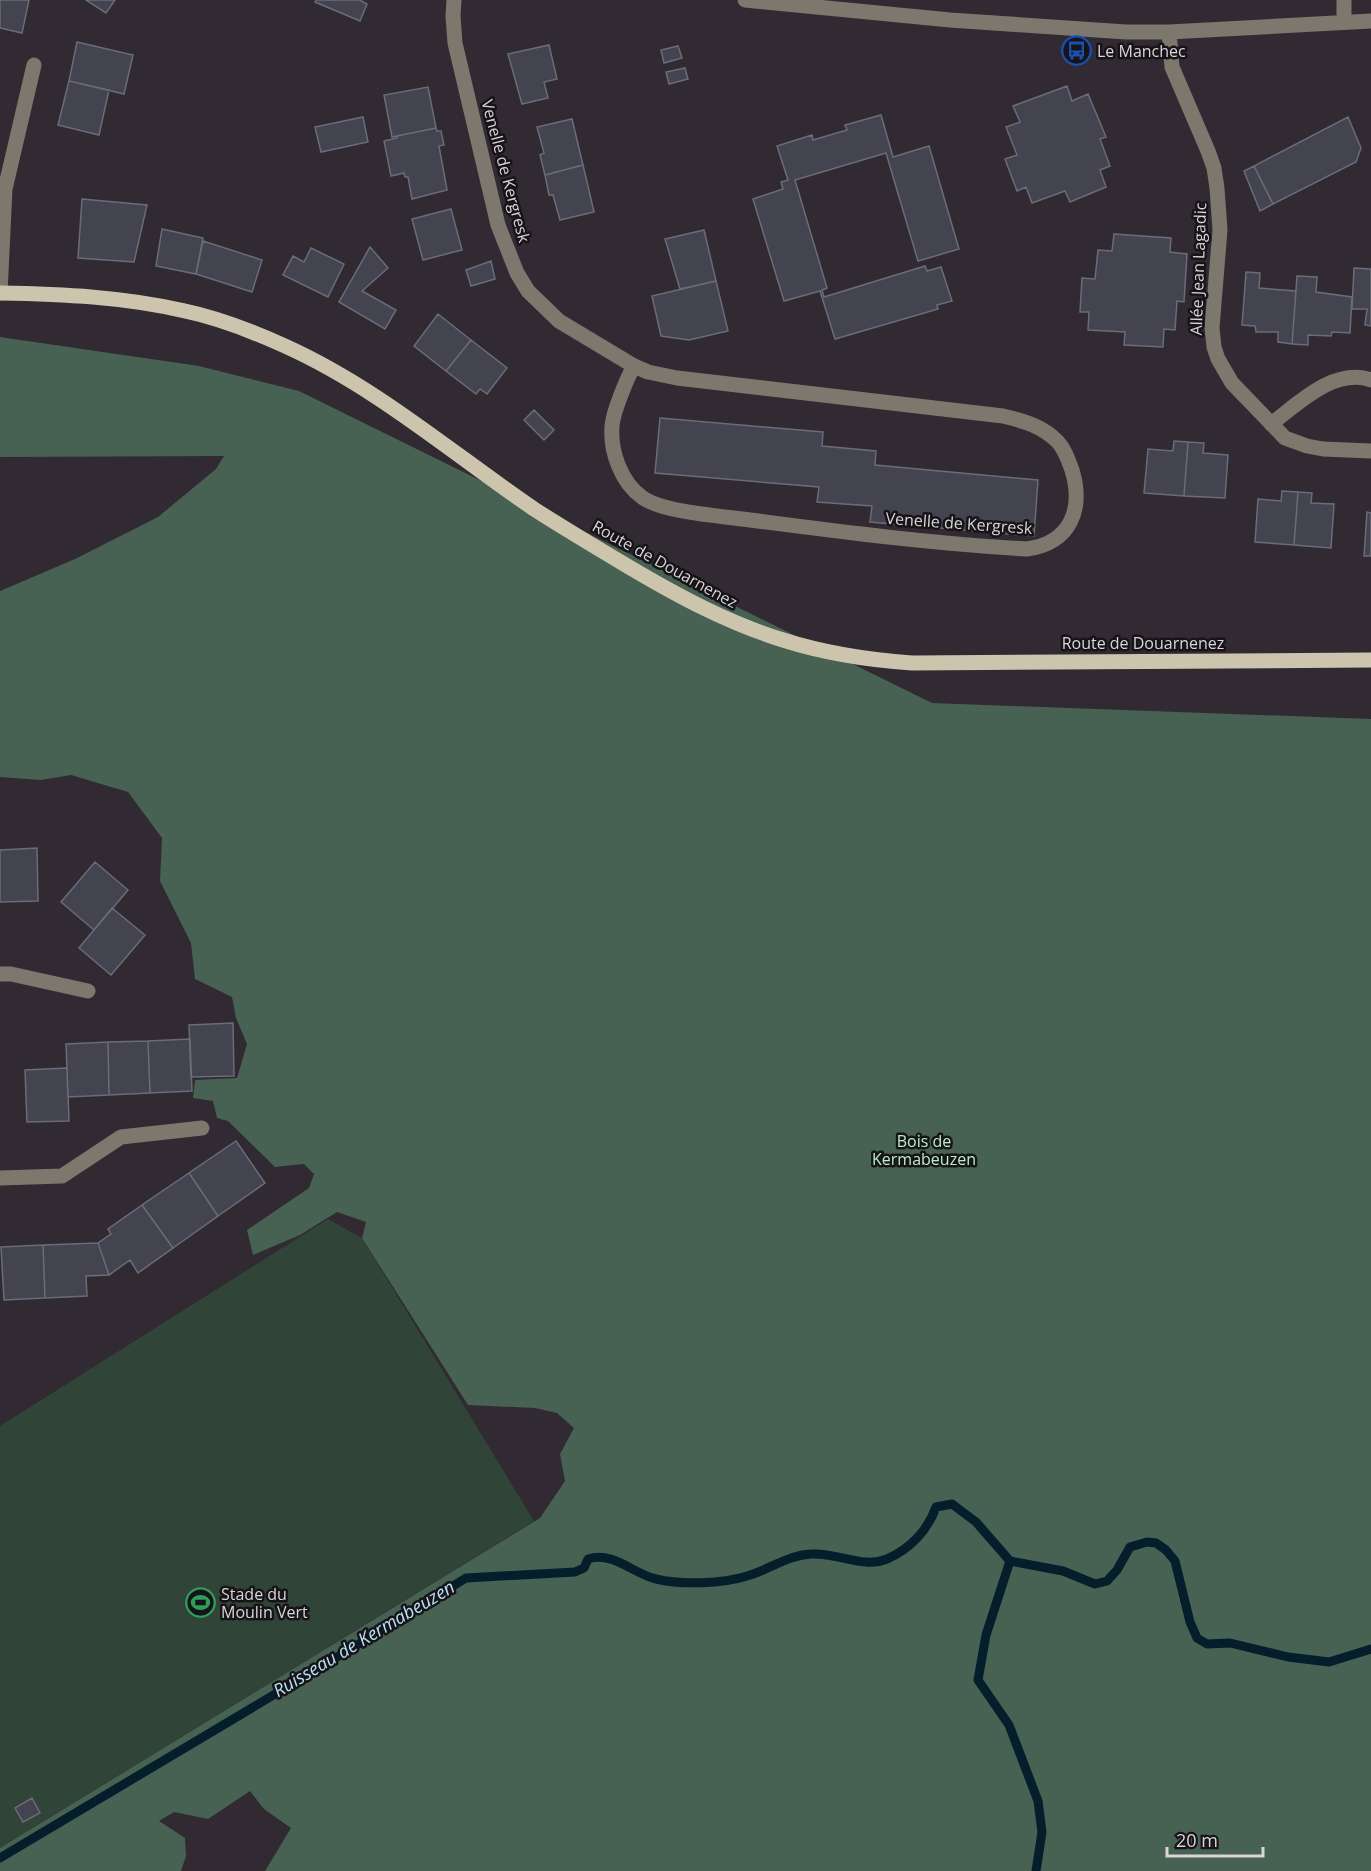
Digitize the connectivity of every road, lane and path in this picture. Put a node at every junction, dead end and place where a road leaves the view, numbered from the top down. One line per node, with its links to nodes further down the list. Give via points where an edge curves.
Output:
1 (454, 0): 10 (street, Venelle de Kergresk, via 457,52 498,225 518,273 528,291 559,321)
2 (745, 0): 4 (street)
3 (1344, 0): 6 (street)
4 (798, 2): 7 (street, via 1059,28)
5 (1371, 21): 6 (street)
6 (1344, 22): 7 (street)
7 (1169, 32): 12 (street, Allée Jean Lagadic, via 1172,67 1208,151 1217,188 1220,230 1214,347 1232,383)
8 (34, 65): 9 (street, via 5,189)
9 (0, 292): 14 (main road, Route de Douarnenez, via 108,298 185,311 287,347 364,389 534,508 621,562 697,606 783,640 848,655 912,663)
10 (633, 366): 10 (street, Venelle de Kergresk, via 677,378 1003,416 1026,422 1045,430 1067,457 1076,489 1072,519 1056,540 1027,549 835,531 654,503 630,486 620,470 612,442 612,424)
11 (1371, 380): 12 (street, via 1352,377 1334,381)
12 (1271, 424): 13 (street, Allée Jean Lagadic, via 1286,438 1307,446)
13 (1371, 451)
14 (1371, 660)
15 (0, 974): 16 (street)
16 (88, 991)
17 (202, 1128): 18 (street, via 122,1137 62,1176)
18 (0, 1178)

